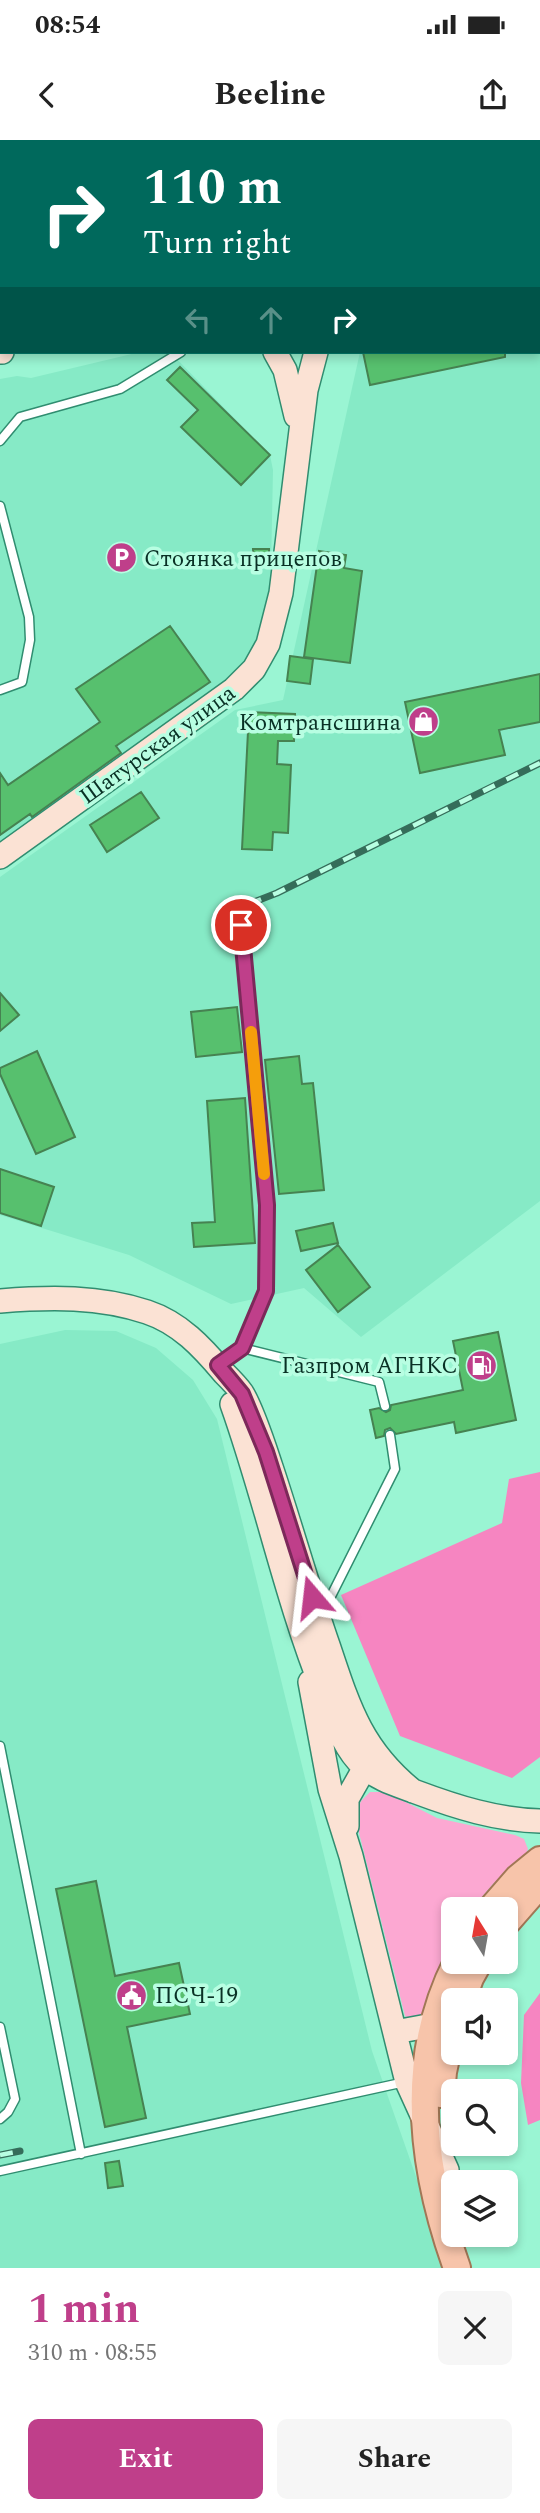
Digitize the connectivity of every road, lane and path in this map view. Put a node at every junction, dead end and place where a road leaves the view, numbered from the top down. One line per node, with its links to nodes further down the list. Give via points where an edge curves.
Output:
1 (178, 354): 5 (lane, via 120,389 20,417)
2 (278, 354): 4 (main road, via 291,389)
3 (315, 354): 4 (main road)
4 (299, 436): 8 (main road, Шатурская улица, via 281,593 268,644 254,669 234,689)
5 (0, 441)
6 (0, 506): 7 (lane, via 29,617 30,640 22,682)
7 (0, 690)
8 (0, 857)
9 (241, 925): 11 (lane, via 267,1205 266,1291)
10 (0, 1301): 12 (main road, via 81,1298 148,1312 188,1334)
11 (242, 1348): 12 (lane); 13 (lane, via 379,1382)
12 (218, 1365): 15 (main road, via 242,1394 266,1452); 16 (main road)
13 (385, 1406)
14 (390, 1435): 15 (lane, via 395,1469)
15 (319, 1619): 18 (main road)
16 (307, 1651): 18 (main road, via 346,1743); 20 (main road, via 330,1789)
17 (1, 1752): 33 (lane)
18 (369, 1760): 19 (main road, via 413,1791 458,1807); 20 (main road, via 347,1799)
19 (536, 1822)
20 (351, 1856): 28 (main road)
21 (540, 1860): 23 (main road)
22 (540, 1884): 24 (main road)
23 (501, 1897)
24 (518, 1909)
25 (441, 2025): 28 (main road)
26 (0, 2027): 31 (lane, via 15,2099)
27 (441, 2029): 30 (main road)
28 (395, 2032): 30 (main road)
29 (443, 2065): 34 (main road, via 440,2111)
30 (416, 2080): 32 (main road); 33 (lane)
31 (0, 2119)
32 (424, 2123): 34 (main road); 37 (main road, via 437,2207)
33 (81, 2154): 35 (lane)
34 (447, 2170)
35 (0, 2171)
36 (468, 2247): 38 (main road)
37 (457, 2268)
38 (475, 2268)

